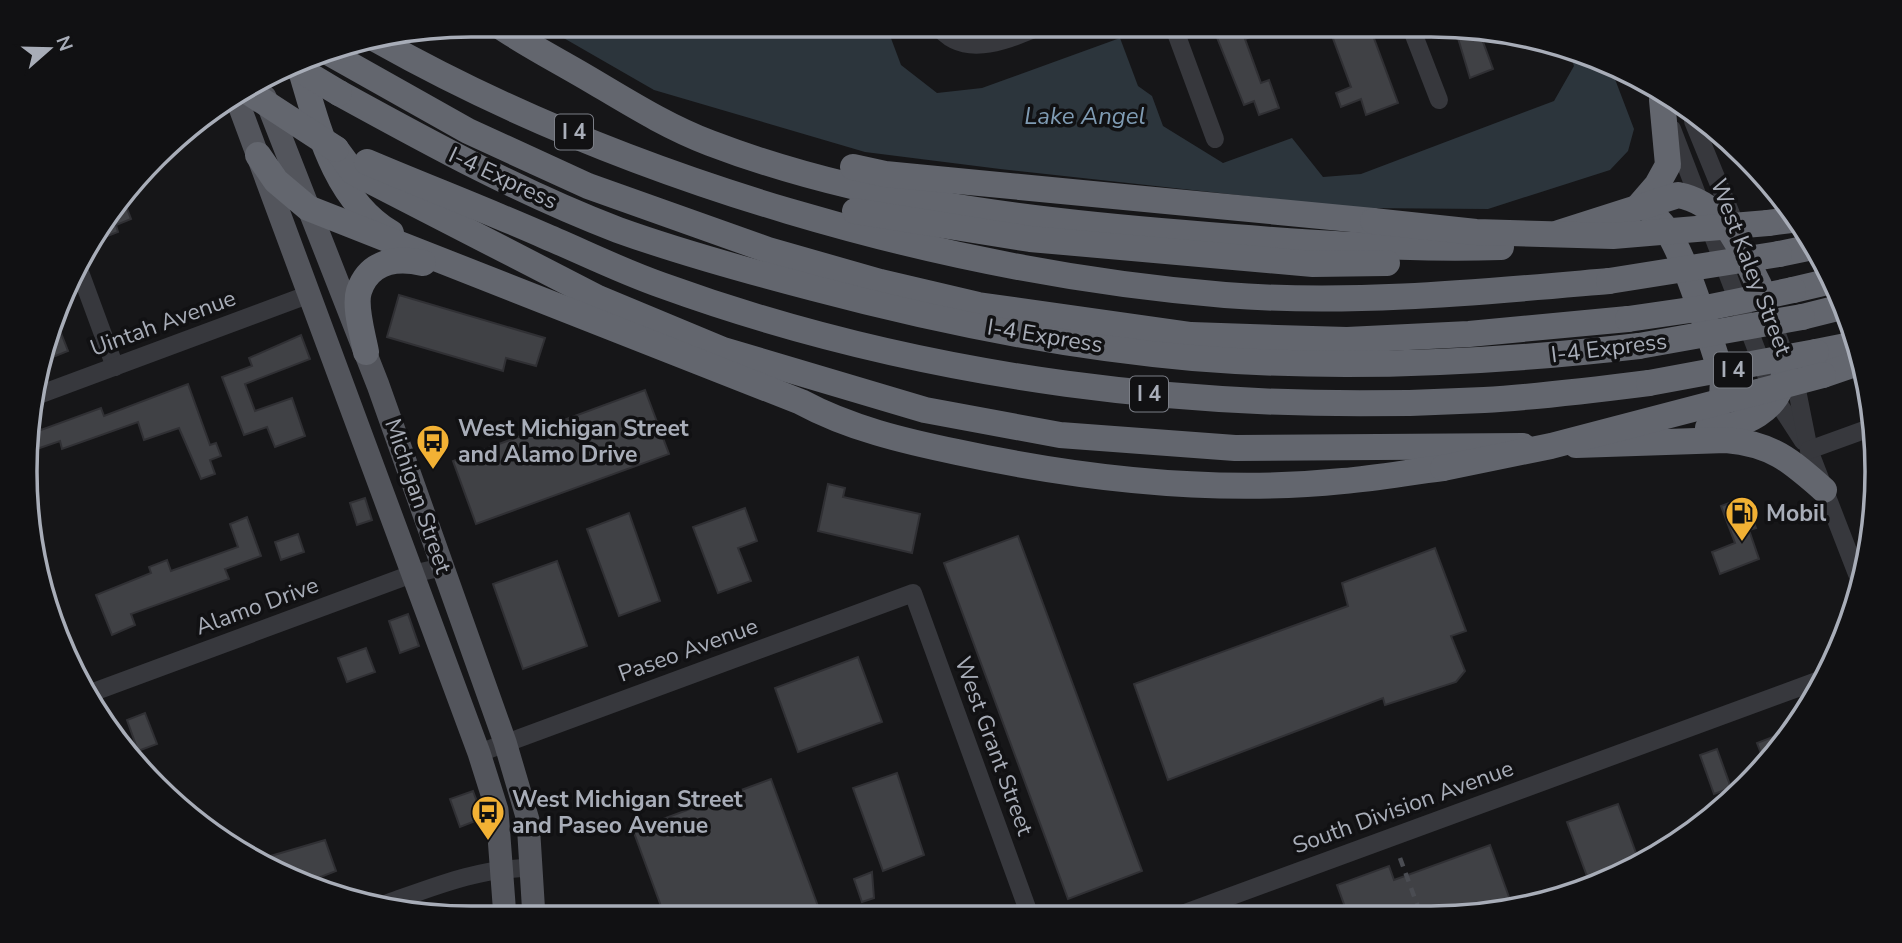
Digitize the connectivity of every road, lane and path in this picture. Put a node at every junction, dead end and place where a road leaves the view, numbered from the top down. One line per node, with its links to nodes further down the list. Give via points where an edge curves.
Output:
1 (520, 37): 9 (highway)
2 (950, 37): 3 (street, via 975,46)
3 (1013, 37)
4 (1177, 37): 18 (street)
5 (1415, 37): 13 (street)
6 (387, 45): 24 (highway, I 4, via 560,127)
7 (337, 58): 31 (highway, I-4 Express, bridge, via 468,131 588,186 779,253 978,305 1191,335 1348,340 1628,319)
8 (303, 71): 35 (highway, I-4 Express, bridge, via 471,166 619,230 758,274 902,312 1090,344 1191,358 1474,361 1639,346)
9 (576, 71): 25 (highway, bridge, via 771,150 885,174 1476,232 1613,236); 27 (highway, via 708,143 768,164 955,208 1038,221 1303,243 1408,250)
10 (302, 72): 29 (highway, via 340,180 355,202 386,230)
11 (263, 91): 23 (main road, Michigan Street)
12 (253, 96): 19 (highway, I 4, bridge)
13 (1439, 100)
14 (239, 104): 20 (main road, Michigan Street)
15 (1663, 104): 22 (highway, via 1668,165)
16 (1665, 105): 21 (street, West Kaley Street)
17 (1696, 128): 32 (street, West Kaley Street)
18 (1215, 139)
19 (336, 149): 40 (highway, I 4, bridge, via 660,285 827,336 1002,375 1164,395 1317,402 1484,400); 47 (highway, via 353,172 598,298 723,350 806,377 925,410 1060,435 1235,448)
20 (258, 155): 23 (highway, via 276,181); 33 (main road, Michigan Street)
21 (1697, 199): 22 (highway, via 1678,195); 32 (highway, via 1725,220); 43 (street, West Kaley Street)
22 (1638, 207): 26 (highway)
23 (308, 208): 29 (highway); 37 (main road, Michigan Street)
24 (777, 208): 27 (highway, via 825,206 1030,239 1314,264 1428,261); 28 (highway, I 4, bridge, via 984,260 1226,295 1449,294 1609,281)
25 (1780, 221)
26 (1593, 222): 27 (highway); 45 (highway, via 1650,216 1662,223 1675,243 1723,378 1722,399 1716,408)
27 (1501, 247)
28 (1804, 249)
29 (435, 257): 34 (highway)
30 (82, 278): 41 (street)
31 (1822, 283)
32 (1759, 285): 38 (street, West Kaley Street)
33 (310, 295): 41 (street, Uintah Avenue); 53 (main road, Michigan Street)
34 (538, 300): 37 (highway, via 423,263 392,260 370,273 358,292); 44 (highway)
35 (1834, 309)
36 (1847, 349): 40 (highway, I 4)
37 (366, 352): 51 (main road, Michigan Street)
38 (1784, 356): 43 (highway, via 1783,382); 48 (street, West Kaley Street, via 1797,390)
39 (1851, 363): 40 (highway)
40 (1819, 364): 49 (highway, bridge, via 1551,446)
41 (115, 367): 42 (street, Uintah Avenue)
42 (44, 393)
43 (1775, 398): 45 (highway, via 1747,422 1726,429); 48 (street, West Kaley Street)
44 (801, 402): 47 (highway, via 948,439 1123,463 1251,464); 49 (highway, via 826,415 924,446 1129,480 1294,484)
45 (1689, 428): 49 (highway, via 1527,436)
46 (1863, 430): 48 (street)
47 (1366, 449): 49 (highway)
48 (1809, 450): 50 (street, West Kaley Street)
49 (1449, 456): 50 (highway, via 1528,446 1749,442 1783,456)
50 (1824, 490): 52 (street, West Kaley Street)
51 (443, 567): 53 (street, Alamo Drive); 57 (main road, Michigan Street)
52 (1854, 567)
53 (412, 574): 56 (street, Alamo Drive); 58 (main road, Michigan Street)
54 (913, 593): 57 (street, Paseo Avenue); 64 (street, West Grant Street)
55 (1810, 684): 65 (street, South Division Avenue)
56 (96, 691)
57 (505, 742): 58 (street, Paseo Avenue); 60 (main road, Michigan Street, via 528,820)
58 (479, 753): 59 (main road, Michigan Street, via 497,810)
59 (502, 868): 60 (street); 61 (street); 62 (main road, Michigan Street)
60 (531, 868): 63 (main road, Michigan Street)
61 (397, 900)
62 (504, 906)
63 (533, 906)
64 (1026, 906)
65 (1204, 906)

